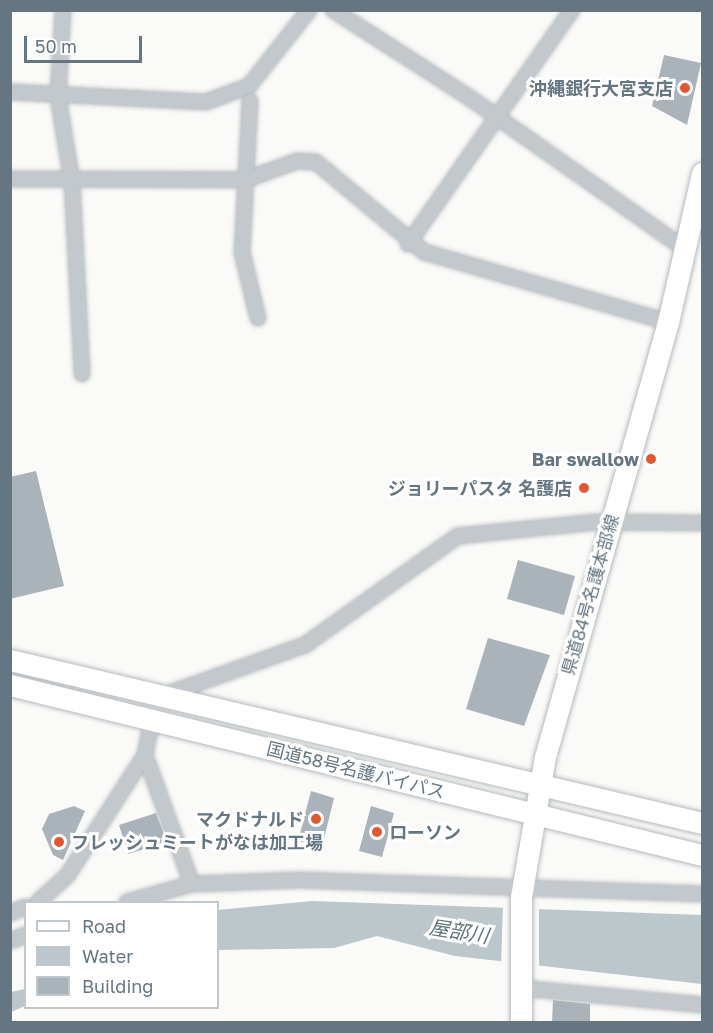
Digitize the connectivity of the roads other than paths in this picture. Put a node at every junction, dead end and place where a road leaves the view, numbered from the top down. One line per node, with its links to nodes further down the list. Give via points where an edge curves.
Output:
1 (63, 10): 6 (street)
2 (309, 10): 6 (street, via 249,86 227,95 206,102)
3 (333, 10): 8 (street)
4 (572, 10): 8 (street)
5 (10, 92): 6 (street)
6 (58, 96): 12 (street)
7 (250, 101): 11 (street)
8 (497, 117): 13 (street); 14 (street)
9 (702, 173): 14 (main road, 県道84号名護本部線)
10 (10, 179): 12 (street)
11 (245, 180): 12 (street); 13 (street, via 297,161 316,162); 15 (street, via 242,252)
12 (72, 182): 17 (street)
13 (408, 244): 16 (street, via 529,285)
14 (685, 249): 16 (main road, 県道84号名護本部線)
15 (258, 318)
16 (668, 322): 19 (main road, 県道84号名護本部線)
17 (82, 374)
18 (702, 523): 19 (street)
19 (610, 524): 22 (street, via 539,525 458,536 305,645); 25 (main road, 県道84号名護本部線)
20 (10, 660): 22 (main road, 国道58号名護バイパス)
21 (10, 685): 23 (main road, 国道58号名護バイパス)
22 (162, 696): 25 (main road, 国道58号名護バイパス)
23 (152, 720): 24 (street); 26 (main road, 国道58号名護バイパス)
24 (145, 755): 29 (street); 32 (street, via 67,876)
25 (539, 787): 26 (main road, 県道84号名護本部線); 27 (main road, 国道58号名護バイパス)
26 (533, 815): 28 (main road, 国道58号名護バイパス); 30 (main road, 県道84号名護本部線)
27 (702, 824)
28 (702, 855)
29 (192, 884): 30 (street, via 300,880); 33 (street)
30 (521, 893): 31 (street); 34 (main road, 県道84号名護本部線)
31 (702, 894)
32 (40, 901)
33 (134, 901)
34 (520, 985): 35 (street); 36 (main road, 県道84号名護本部線)
35 (702, 1005)
36 (521, 1023)

